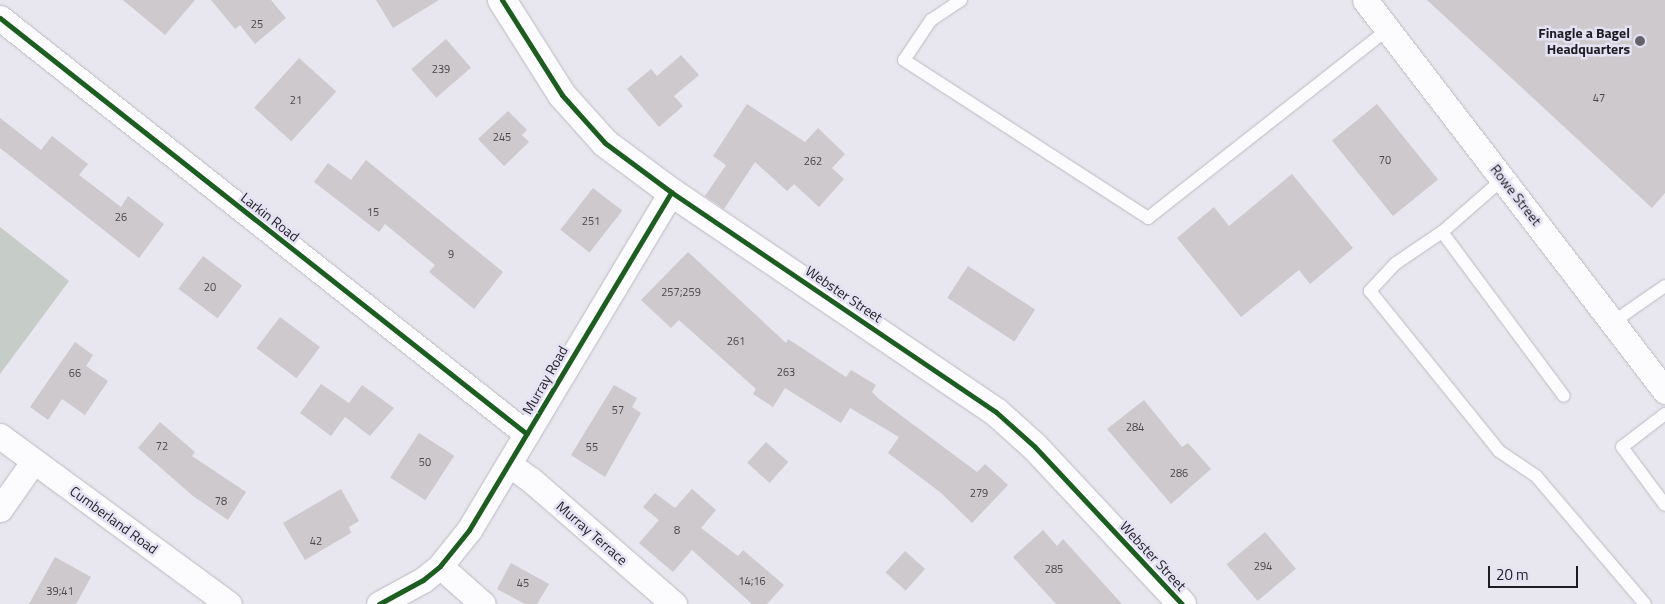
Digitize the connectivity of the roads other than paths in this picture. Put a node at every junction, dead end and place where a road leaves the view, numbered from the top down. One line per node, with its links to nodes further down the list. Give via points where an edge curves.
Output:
1 (502, 0): 7 (street, Webster Street, via 539,61 584,121 619,155)
2 (960, 0): 5 (lane, via 931,20 904,60 1148,218)
3 (1365, 0): 5 (street, Rowe Street)
4 (0, 18): 14 (street, Larkin Road)
5 (1388, 29): 6 (street, Rowe Street)
6 (1504, 178): 8 (lane); 10 (street, Rowe Street)
7 (671, 192): 14 (street, Murray Road); 25 (street, Webster Street, via 996,412 1035,448)
8 (1442, 232): 12 (lane); 26 (lane, via 1395,264 1370,291 1499,452 1536,476)
9 (1665, 286): 10 (lane)
10 (1613, 322): 11 (street, Rowe Street)
11 (1665, 391)
12 (1564, 396)
13 (1665, 414): 18 (lane, via 1622,447)
14 (527, 434): 17 (street, Murray Road)
15 (0, 436): 16 (street, Cumberland Road)
16 (33, 462): 19 (street); 21 (street, Cumberland Road)
17 (509, 464): 20 (street, Murray Road, via 470,530); 24 (street, Murray Terrace)
18 (1665, 505)
19 (0, 509)
20 (440, 566): 22 (street, Murray Road, via 423,580); 23 (street)
21 (229, 604)
22 (379, 604)
23 (483, 604)
24 (674, 604)
25 (1182, 604)
26 (1645, 604)

